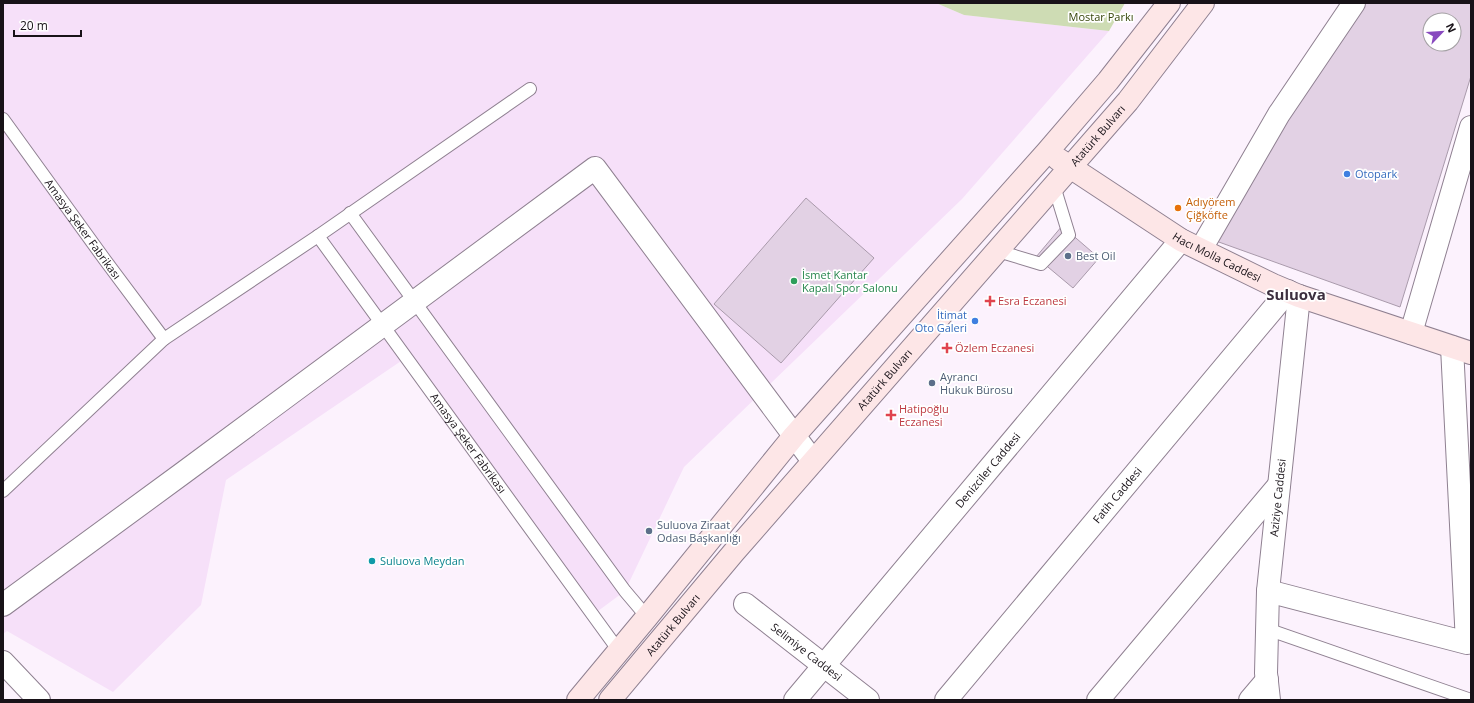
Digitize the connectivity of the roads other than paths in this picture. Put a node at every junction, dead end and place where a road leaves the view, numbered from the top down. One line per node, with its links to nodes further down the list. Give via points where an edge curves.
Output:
1 (1169, 3): 7 (main road, via 1108,81)
2 (1203, 3): 8 (main road, Atatürk Bulvarı, via 1128,101)
3 (1354, 3): 13 (street, via 1279,114)
4 (530, 89): 10 (lane)
5 (3, 119): 19 (lane, Amasya Şeker Fabrikası)
6 (1471, 127): 18 (street)
7 (1047, 152): 8 (main road, Hacı Molla Caddesi); 21 (main road)
8 (1071, 167): 9 (main road, Atatürk Bulvarı); 12 (main road, Hacı Molla Caddesi)
9 (1054, 186): 14 (main road, Atatürk Bulvarı); 14 (lane, via 1069,235 1041,264)
10 (350, 213): 11 (lane); 16 (lane)
11 (318, 236): 17 (lane, Amasya Şeker Fabrikası); 19 (lane)
12 (1181, 240): 13 (main road, Hacı Molla Caddesi); 32 (street, Denizciler Caddesi)
13 (1201, 249): 15 (main road, Hacı Molla Caddesi)
14 (998, 251): 22 (main road, Atatürk Bulvarı)
15 (1294, 293): 18 (main road, Hacı Molla Caddesi); 23 (street, Aziziye Caddesi); 39 (street, Fatih Caddesi)
16 (415, 302): 17 (street); 21 (street, via 595,168); 28 (lane, via 625,591)
17 (383, 325): 27 (street); 30 (lane, Amasya Şeker Fabrikası)
18 (1411, 333): 20 (main road, Hacı Molla Caddesi)
19 (164, 339): 24 (lane)
20 (1461, 350): 25 (street, via 1467,643)
21 (794, 436): 22 (street); 28 (main road)
22 (814, 462): 36 (main road, Atatürk Bulvarı, via 710,580)
23 (1279, 485): 25 (street, Aziziye Caddesi); 40 (street)
24 (3, 491)
25 (1268, 591): 29 (street, Aziziye Caddesi)
26 (745, 604): 32 (street, Selimiye Caddesi)
27 (3, 605)
28 (647, 617): 30 (main road)
29 (1267, 629): 33 (street, Aziziye Caddesi); 42 (lane)
30 (620, 651): 35 (main road)
31 (3, 662): 34 (street)
32 (824, 665): 37 (street, Denizciler Caddesi); 38 (street, Selimiye Caddesi)
33 (1268, 690): 41 (street)
34 (39, 700)
35 (578, 700)
36 (610, 700)
37 (795, 700)
38 (868, 700)
39 (946, 700)
40 (1098, 700)
41 (1250, 700)
42 (1471, 700)

